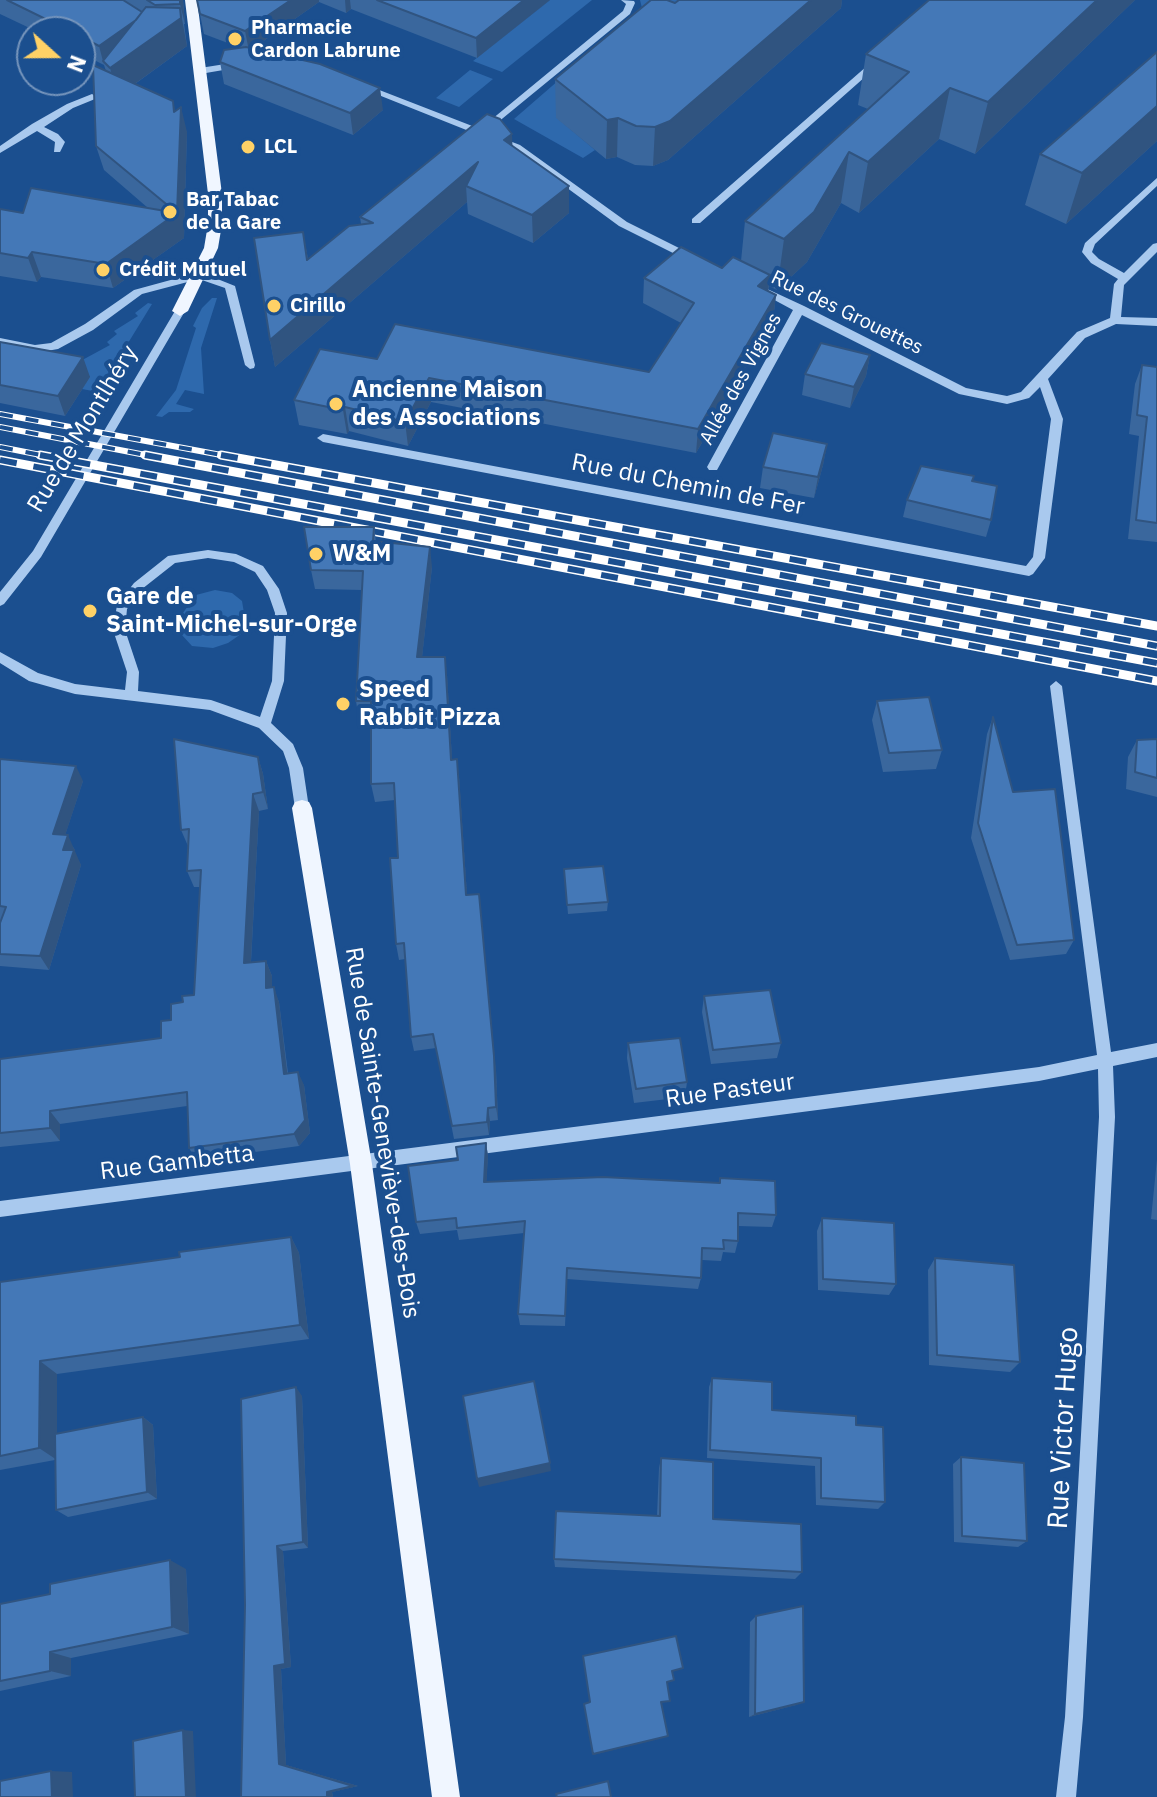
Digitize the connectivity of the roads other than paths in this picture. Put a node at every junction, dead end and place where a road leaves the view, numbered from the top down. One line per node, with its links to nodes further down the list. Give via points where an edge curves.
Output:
1 (191, 0): 5 (main road, Rue de Montlhéry, via 190,31)
2 (625, 0): 9 (street, via 631,3 627,12)
3 (887, 53): 13 (street)
4 (247, 63): 5 (street)
5 (200, 71): 16 (main road, Rue de Montlhéry, via 215,194 211,248)
6 (356, 84): 9 (street)
7 (92, 97): 8 (street)
8 (35, 126): 10 (street); 11 (street, via 55,136 60,142)
9 (482, 132): 15 (street, via 537,159 623,224)
10 (0, 150)
11 (57, 150)
12 (1157, 181): 17 (street, via 1090,243 1087,252 1095,261)
13 (696, 221)
14 (1157, 246): 17 (street)
15 (711, 268)
16 (200, 275): 20 (main road, Rue de Montlhéry); 23 (street, via 138,292 54,346 35,349); 24 (street, via 230,286)
17 (1124, 278): 21 (street)
18 (749, 285): 19 (street, Rue des Grouettes)
19 (800, 308): 25 (street, Rue des Grouettes, via 976,395 1007,400 1025,395); 27 (street, Allée des Vignes)
20 (180, 311): 28 (street, Rue de Montlhéry, via 37,554)
21 (1115, 320): 22 (street); 25 (street, Rue des Grouettes, via 1081,335)
22 (1157, 322)
23 (0, 342)
24 (250, 365)
25 (1042, 378): 26 (street, Rue du Chemin de Fer, via 1057,419 1039,558 1029,571)
26 (323, 438)
27 (713, 467)
28 (0, 601)
29 (0, 657): 31 (street, Rue de Sainte-Geneviève-des-Bois, via 34,677 75,689)
30 (1056, 686): 35 (street, Rue Victor Hugo)
31 (131, 694): 32 (street, Rue de Sainte-Geneviève-des-Bois, via 211,705); 32 (street, via 133,672 119,630 121,608 138,586 172,559 208,554 236,558 259,569 281,613 278,681)
32 (264, 724): 33 (street, Rue de Sainte-Geneviève-des-Bois, via 288,748)
33 (302, 808): 36 (main road, Rue de Sainte-Geneviève-des-Bois)
34 (1157, 1050): 35 (street, Rue Pasteur)
35 (1105, 1061): 36 (street, Rue Pasteur); 39 (street, Rue Victor Hugo, via 1106,1133)
36 (361, 1164): 37 (street, Rue Gambetta); 38 (main road, Rue de Sainte-Geneviève-des-Bois)
37 (0, 1209)
38 (446, 1797)
39 (1066, 1797)

